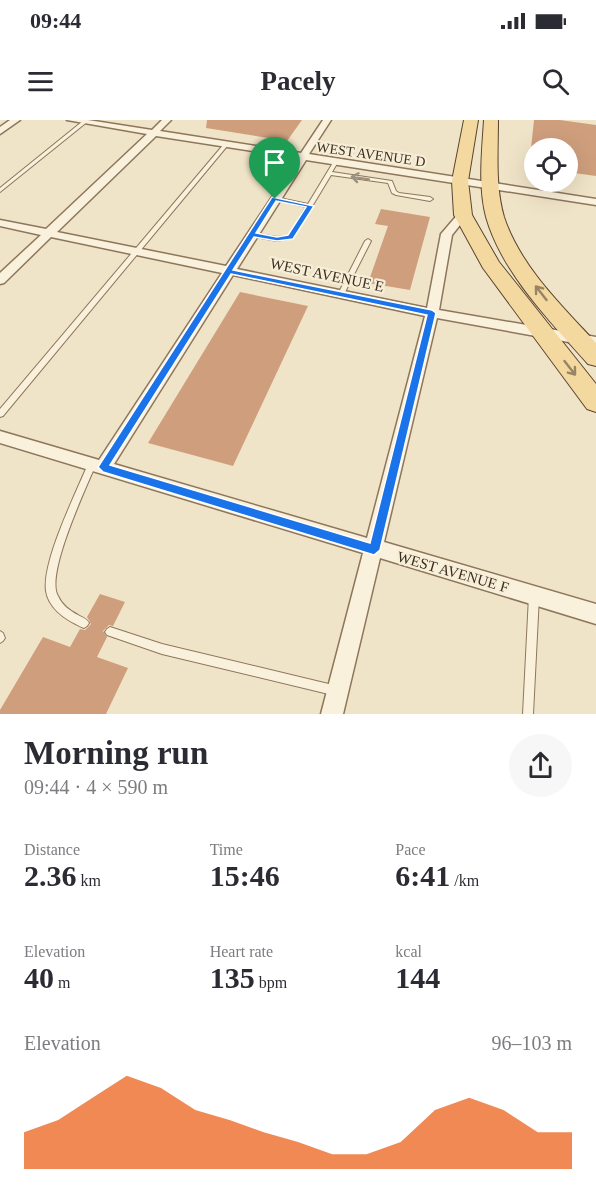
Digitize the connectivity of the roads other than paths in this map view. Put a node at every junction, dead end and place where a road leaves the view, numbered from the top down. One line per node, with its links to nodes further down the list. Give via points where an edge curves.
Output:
1 (16, 120): 8 (street)
2 (71, 120): 7 (street, WEST AVENUE D)
3 (167, 120): 9 (street)
4 (327, 120): 11 (street)
5 (471, 120): 15 (main road)
6 (491, 120): 17 (main road)
7 (85, 122): 9 (street, WEST AVENUE D); 18 (lane)
8 (0, 131)
9 (153, 133): 10 (street, WEST AVENUE D); 25 (street)
10 (226, 145): 11 (street, WEST AVENUE D); 28 (lane)
11 (302, 157): 12 (street, WEST AVENUE D); 19 (street)
12 (336, 162): 13 (street, WEST AVENUE D); 14 (lane)
13 (398, 171): 15 (street, WEST AVENUE D); 16 (lane)
14 (330, 173): 16 (lane, one-way to 14); 22 (lane)
15 (460, 181): 17 (street, WEST AVENUE D); 23 (main road)
16 (390, 182): 20 (lane, via 398,194)
17 (491, 186): 21 (street, WEST AVENUE D); 34 (main road, one-way to 17, via 537,288 507,244 494,215)
18 (0, 190)
19 (275, 199): 22 (lane); 26 (street)
20 (429, 199)
21 (596, 202)
22 (310, 206): 26 (lane, via 291,237)
23 (463, 215): 32 (street, via 447,234); 33 (main road, via 490,264)
24 (0, 223): 25 (street, WEST AVENUE E)
25 (48, 232): 28 (street, WEST AVENUE E); 30 (street)
26 (252, 235): 29 (street)
27 (368, 241): 31 (lane)
28 (137, 252): 29 (street, WEST AVENUE E); 37 (lane)
29 (228, 271): 31 (street, WEST AVENUE E); 39 (street)
30 (0, 280)
31 (341, 294): 32 (street, WEST AVENUE E)
32 (432, 313): 33 (street, WEST AVENUE E); 40 (street)
33 (543, 334): 34 (street, WEST AVENUE E); 36 (main road, one-way to 36)
34 (590, 337): 35 (main road)
35 (596, 358)
36 (596, 402)
37 (0, 414)
38 (0, 437): 39 (street, WEST AVENUE F)
39 (97, 465): 40 (street, WEST AVENUE F); 43 (lane, via 52,567 51,592 69,618)
40 (374, 550): 41 (street, WEST AVENUE F); 45 (street)
41 (534, 595): 42 (street, WEST AVENUE F); 47 (lane)
42 (596, 614)
43 (84, 623)
44 (110, 632): 45 (lane, via 162,649)
45 (337, 691): 46 (street)
46 (332, 714)
47 (528, 714)

